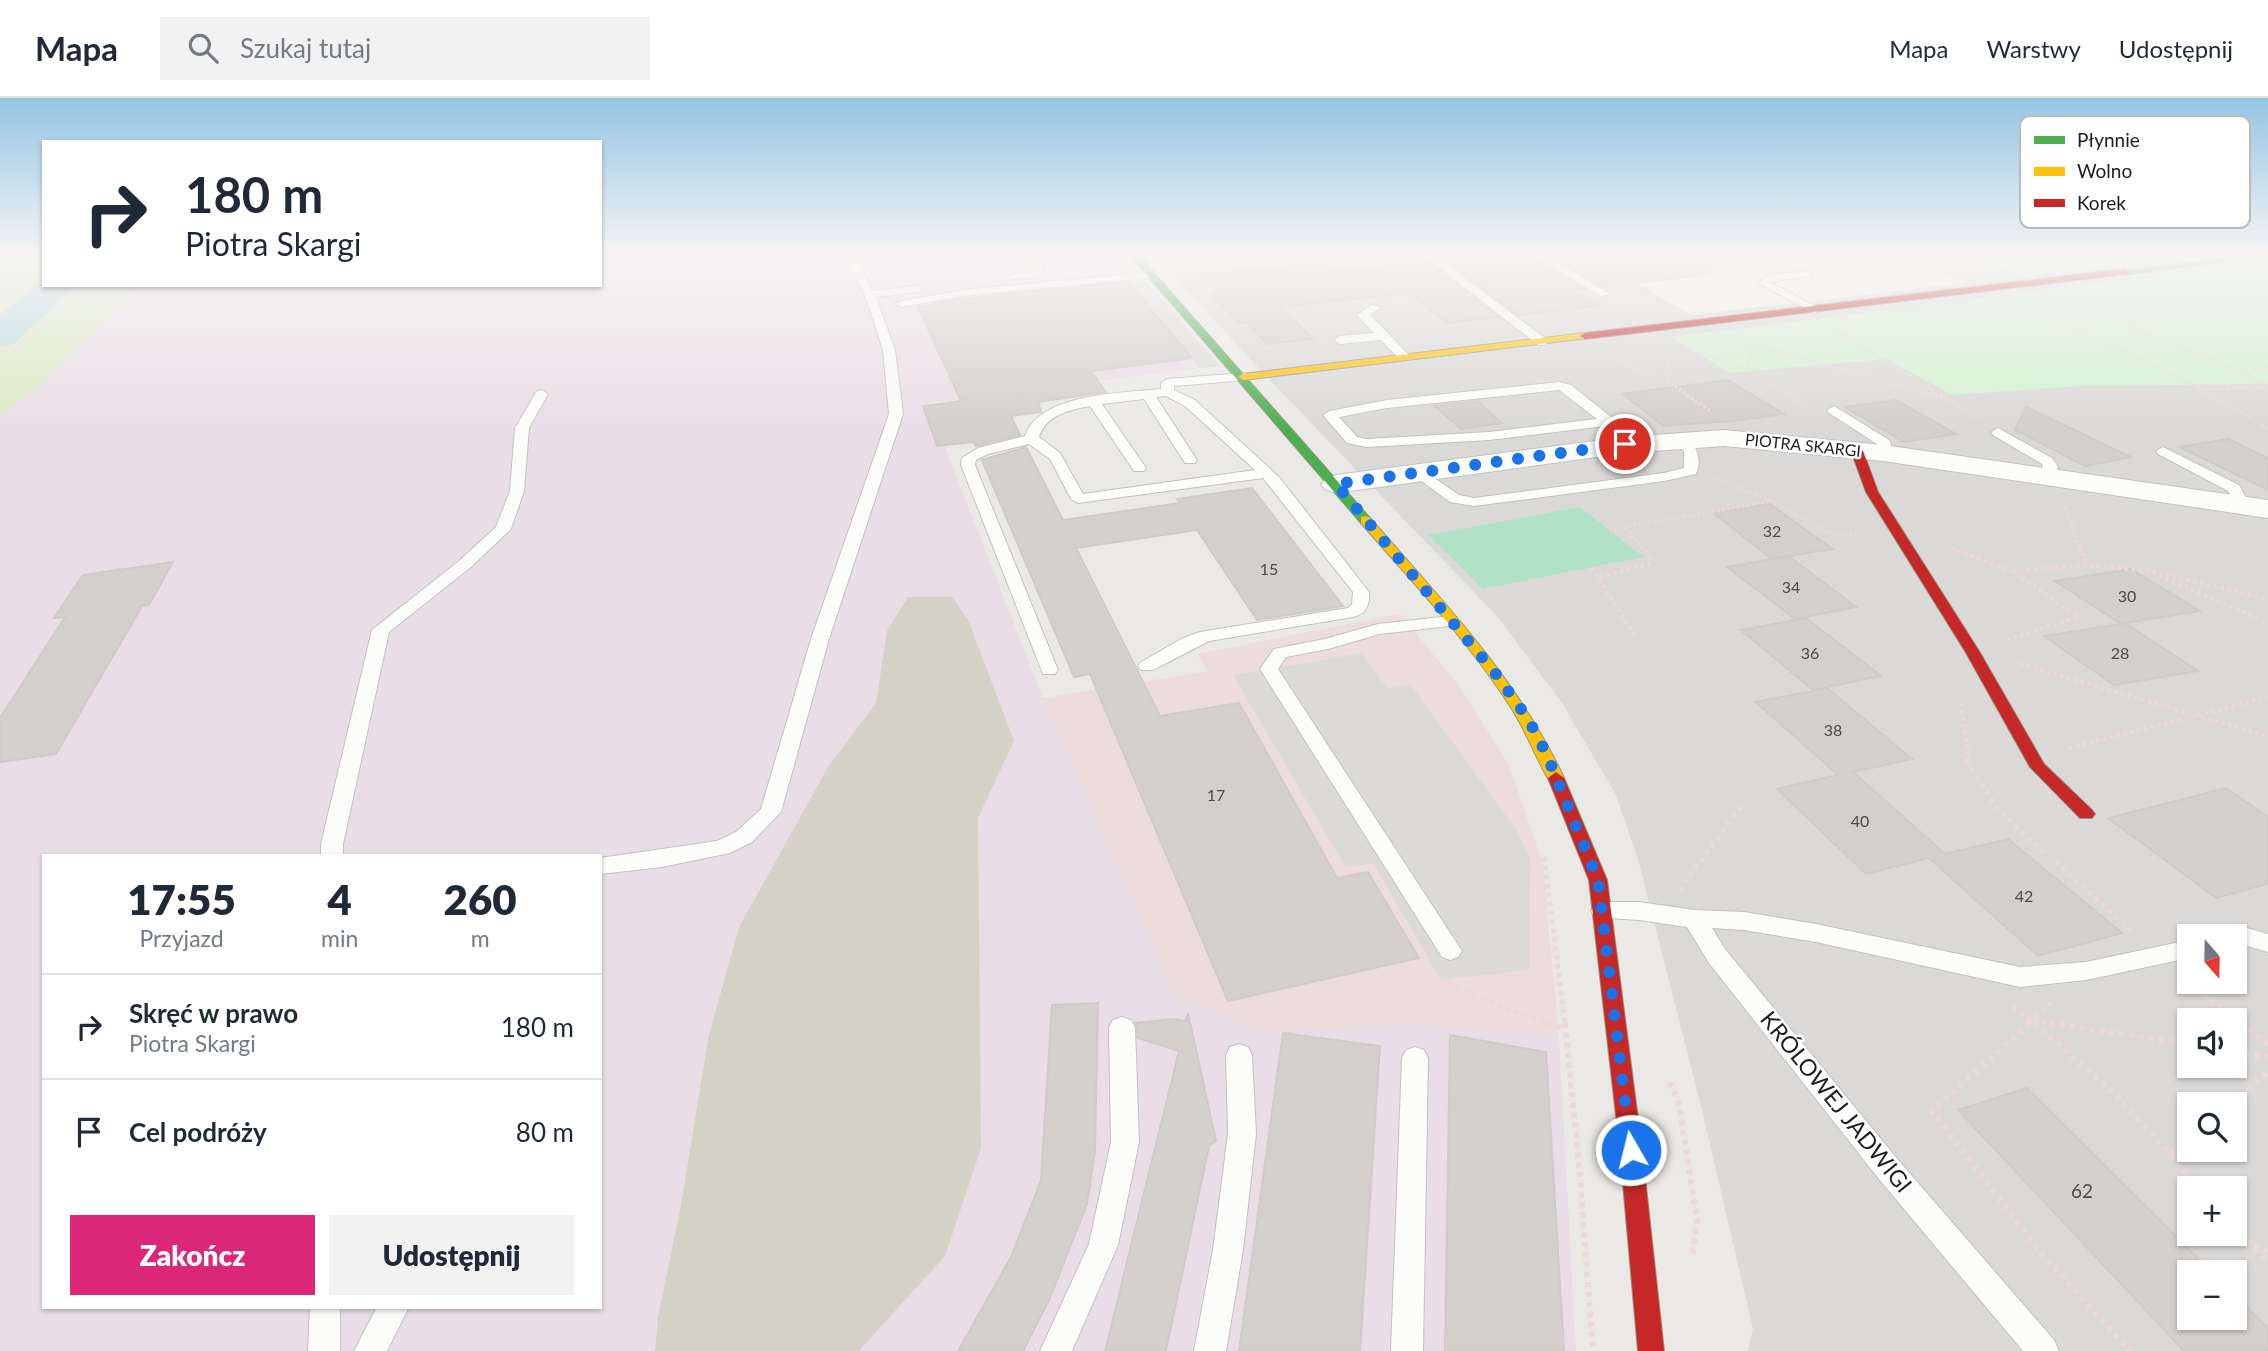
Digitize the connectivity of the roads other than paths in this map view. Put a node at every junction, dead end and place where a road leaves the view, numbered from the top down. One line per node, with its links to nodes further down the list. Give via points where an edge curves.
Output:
1 (876, 313): 35 (lane, via 889,350 896,414 820,639 771,812 744,837 722,848)
2 (1186, 313): 10 (street)
3 (1365, 313): 6 (lane)
4 (1505, 313): 8 (lane)
5 (1784, 313): 8 (street)
6 (1384, 336): 7 (lane); 9 (lane)
7 (1340, 340)
8 (1542, 342): 9 (street)
9 (1404, 357): 10 (street)
10 (1243, 377): 11 (lane, via 1167,383); 27 (street)
11 (1168, 392): 13 (lane); 25 (lane, via 1190,403)
12 (542, 394): 34 (lane, via 522,428 517,491 503,528 381,630)
13 (1148, 395): 14 (lane); 22 (lane)
14 (1094, 402): 18 (lane, via 1059,409 1037,423); 24 (lane)
15 (1834, 410): 23 (lane, via 1884,443)
16 (1608, 422): 16 (lane, via 1566,388 1552,385 1330,415 1352,440 1367,443 1489,436); 20 (lane)
17 (1998, 432): 28 (lane, via 2047,461)
18 (1031, 439): 25 (lane, via 1057,458 1078,499); 32 (lane, via 983,451 969,458 968,465)
19 (1684, 440): 20 (street, PIOTRA SKARGI); 23 (street, PIOTRA SKARGI, via 1747,439); 26 (lane, via 1691,452 1691,471 1474,502 1455,499)
20 (1636, 444): 26 (street, PIOTRA SKARGI)
21 (2163, 451): 29 (lane, via 2234,488)
22 (1190, 460)
23 (1868, 460): 28 (street, PIOTRA SKARGI); 33 (street, via 1872,492 2038,767)
24 (1139, 468)
25 (1266, 473): 31 (lane, via 1361,592 1360,608 1206,636)
26 (1419, 474): 27 (street, PIOTRA SKARGI)
27 (1336, 484): 30 (street)
28 (2059, 495): 29 (street, PIOTRA SKARGI, via 2249,525)
29 (2255, 507)
30 (1451, 621): 36 (street, via 1496,674 1546,753 1598,880); 40 (lane, via 1378,629 1280,653 1269,669)
31 (1147, 666)
32 (1049, 670)
33 (2086, 814)
34 (332, 854)
35 (602, 866)
36 (1602, 911): 37 (lane); 52 (street)
37 (1694, 919): 41 (lane, via 1744,921 1816,933 2020,977 2086,971); 53 (lane, KRÓLOWEJ JADWIGI, via 1717,956 1889,1170)
38 (2247, 937): 39 (lane)
39 (2268, 943)
40 (1450, 951)
41 (2177, 951)
42 (1122, 1027): 49 (lane, via 1125,1142 1103,1245)
43 (1239, 1055): 50 (lane, via 1242,1134)
44 (1415, 1058): 51 (lane)
45 (325, 1309): 47 (lane)
46 (393, 1309): 48 (lane)
47 (324, 1351)
48 (370, 1351)
49 (1056, 1351)
50 (1210, 1351)
51 (1407, 1351)
52 (1651, 1351)
53 (2043, 1351)

